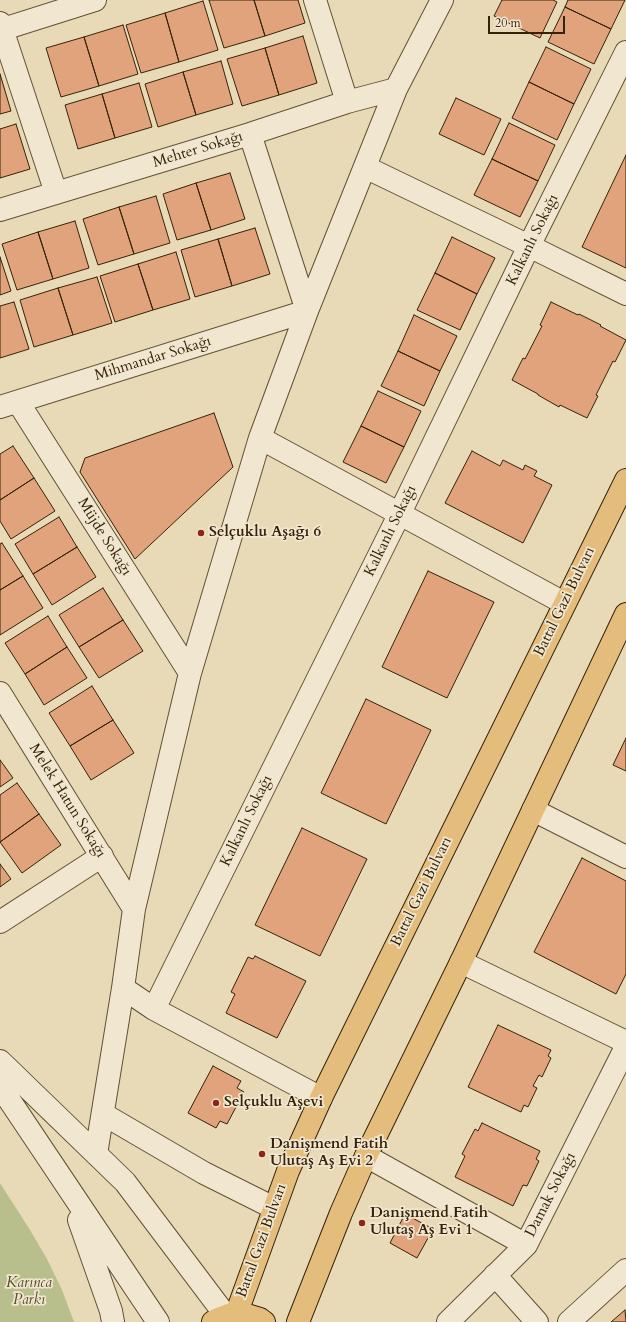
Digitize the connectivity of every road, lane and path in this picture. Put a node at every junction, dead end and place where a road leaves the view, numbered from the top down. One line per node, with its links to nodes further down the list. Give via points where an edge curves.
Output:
1 (95, 0): 4 (street)
2 (315, 0): 7 (street)
3 (442, 0): 6 (street)
4 (1, 27): 10 (street)
5 (626, 52): 12 (street, Kalkanlı Sokağı)
6 (396, 89): 7 (street, Mehter Sokağı); 9 (street)
7 (347, 102): 8 (street, Mehter Sokağı)
8 (250, 134): 10 (street, Mehter Sokağı); 14 (street)
9 (365, 167): 12 (street); 14 (street)
10 (56, 193): 11 (street, Mehter Sokağı)
11 (0, 210)
12 (529, 246): 13 (street); 18 (street, Kalkanlı Sokağı)
13 (626, 294)
14 (306, 311): 15 (street, Mihmandar Sokağı); 16 (street)
15 (9, 404): 21 (street, Müjde Sokağı)
16 (260, 438): 18 (street); 21 (street)
17 (626, 480): 19 (main road, Battal Gazi Bulvarı)
18 (399, 515): 19 (street); 30 (street, Kalkanlı Sokağı)
19 (564, 604): 35 (main road, Battal Gazi Bulvarı)
20 (625, 620): 23 (main road)
21 (190, 673): 26 (street)
22 (0, 693): 24 (street, Melek Hatun Sokağı)
23 (533, 810): 25 (street); 28 (main road)
24 (102, 856): 26 (street, Melek Hatun Sokağı); 27 (street)
25 (626, 857)
26 (134, 909): 29 (street)
27 (0, 922)
28 (461, 962): 31 (street); 38 (main road)
29 (123, 988): 30 (street); 36 (street)
30 (154, 1009): 35 (street)
31 (626, 1042)
32 (626, 1047): 41 (street, Damak Sokağı)
33 (0, 1061): 37 (street)
34 (0, 1086): 39 (street)
35 (321, 1098): 40 (main road, Battal Gazi Bulvarı)
36 (103, 1114): 37 (street); 40 (street, via 204,1173)
37 (96, 1154): 44 (street, via 125,1182)
38 (366, 1156): 41 (street); 48 (main road)
39 (69, 1191): 45 (street); 46 (street)
40 (274, 1208): 44 (main road, Battal Gazi Bulvarı)
41 (526, 1245): 43 (street, Damak Sokağı)
42 (626, 1270): 51 (street)
43 (495, 1275): 49 (street, Damak Sokağı); 50 (street)
44 (225, 1317): 47 (main road, via 260,1319)
45 (113, 1322)
46 (158, 1322)
47 (264, 1322)
48 (298, 1322)
49 (448, 1322)
50 (537, 1322)
51 (569, 1322)

